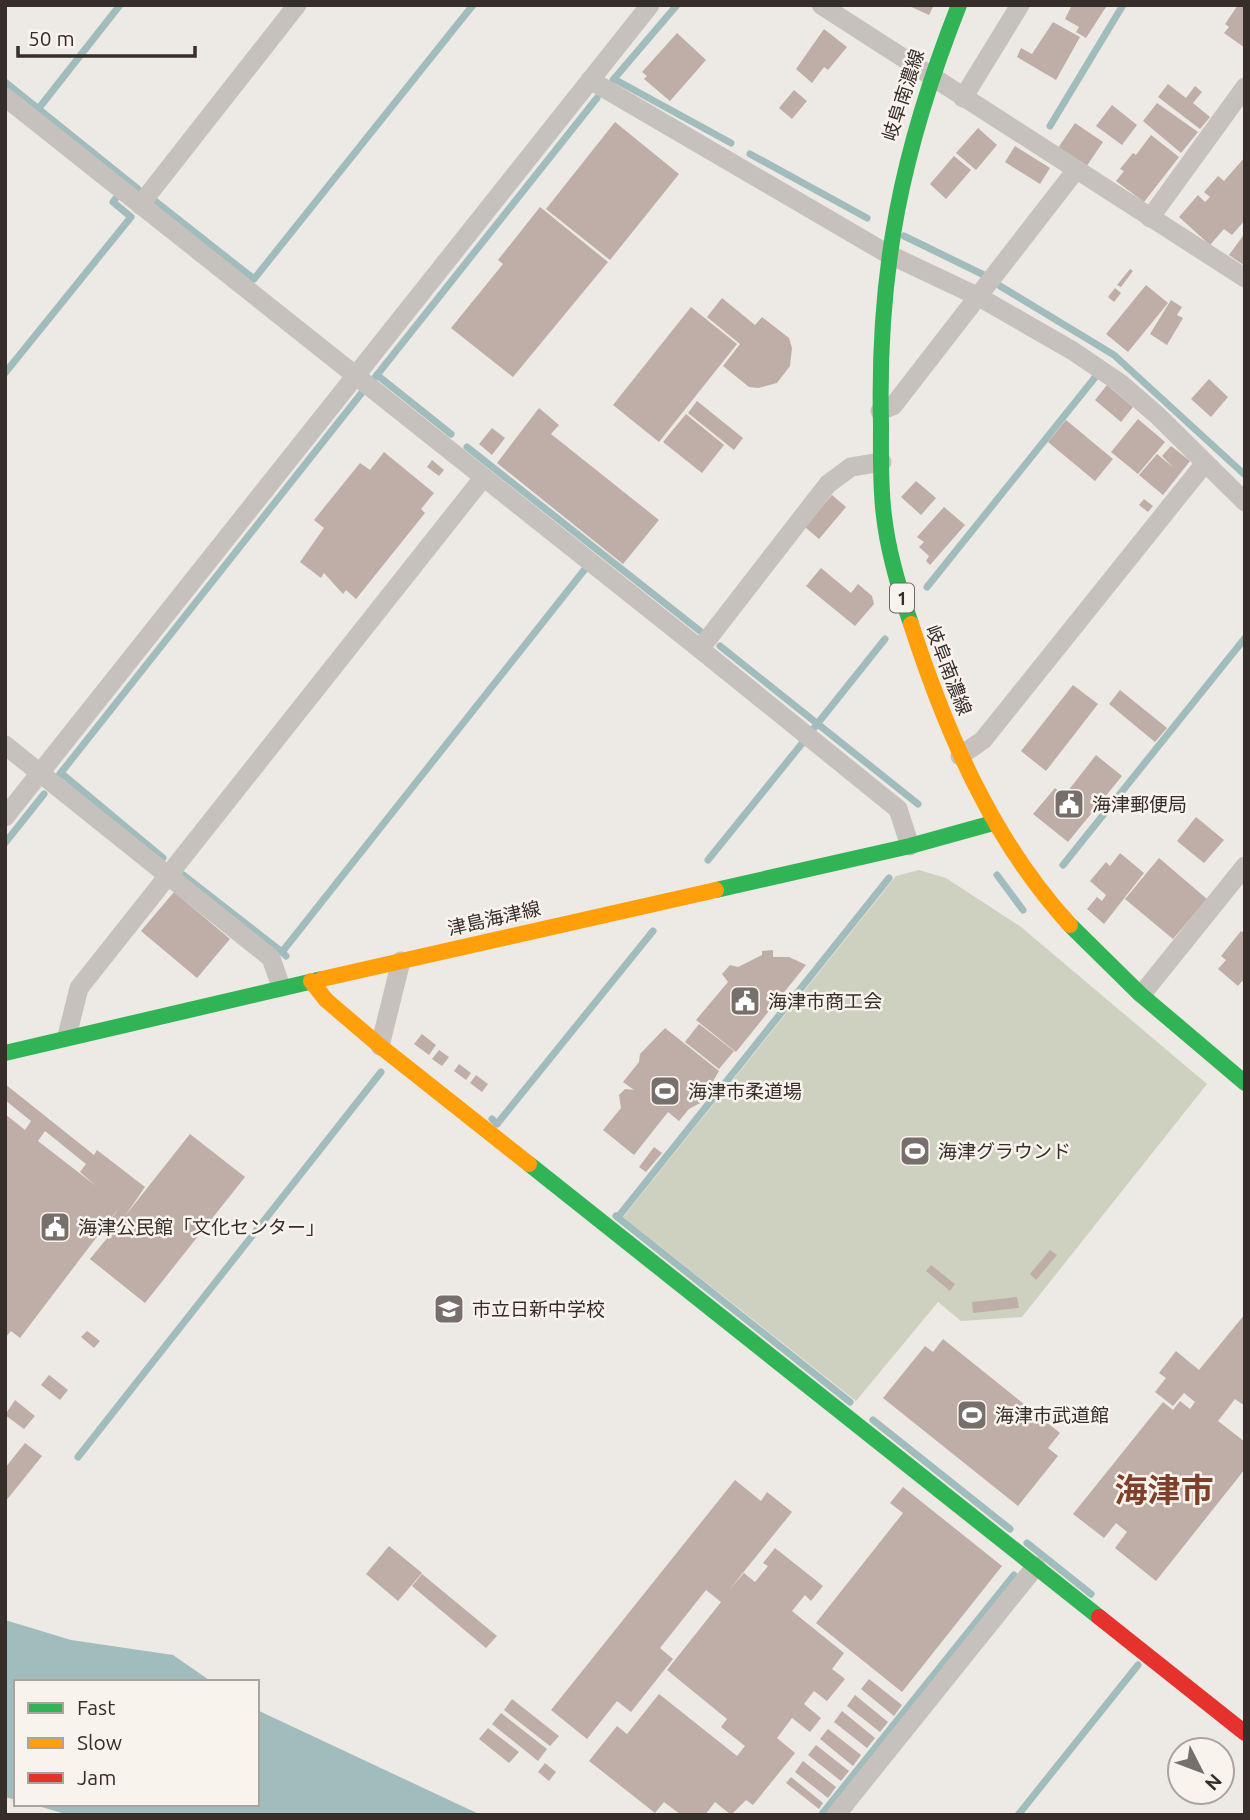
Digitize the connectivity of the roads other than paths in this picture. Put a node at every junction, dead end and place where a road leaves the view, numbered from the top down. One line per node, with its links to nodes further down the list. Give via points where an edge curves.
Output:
1 (298, 5): 12 (street)
2 (650, 5): 7 (street)
3 (821, 5): 6 (street)
4 (958, 5): 6 (main road, 岐阜南濃線 / 1)
5 (1020, 5): 10 (street)
6 (929, 76): 10 (street); 14 (main road, 岐阜南濃線 / 1, via 898,183)
7 (590, 80): 14 (street); 17 (street)
8 (1245, 87): 13 (street)
9 (5, 97): 12 (street)
10 (963, 98): 11 (street)
11 (1076, 170): 13 (street); 16 (street)
12 (140, 205): 17 (street)
13 (1150, 218): 15 (street)
14 (886, 253): 16 (street); 18 (main road, 岐阜南濃線 / 1, via 878,336)
15 (1245, 278)
16 (979, 297): 18 (street, via 892,406); 20 (street, via 1120,383)
17 (355, 376): 21 (street); 26 (street)
18 (880, 411): 19 (main road, 岐阜南濃線 / 1)
19 (882, 462): 23 (street, via 851,467 828,484); 25 (main road, 岐阜南濃線 / 1, via 885,526 908,623)
20 (1205, 463): 22 (street); 25 (street, via 983,740)
21 (484, 478): 23 (street); 31 (street)
22 (1245, 502)
23 (700, 649): 29 (street, via 898,809)
24 (5, 745): 26 (street)
25 (960, 756): 28 (main road, 岐阜南濃線 / 1)
26 (40, 773): 27 (street); 31 (street)
27 (5, 817)
28 (993, 823): 29 (main road, 津島海津線); 35 (main road, 岐阜南濃線 / 1, via 1045,897 1110,967)
29 (910, 846): 32 (main road, 津島海津線)
30 (1245, 866): 35 (street)
31 (167, 875): 34 (street, via 271,958); 36 (street, via 79,988)
32 (401, 961): 33 (main road, 津島海津線); 37 (street)
33 (311, 981): 34 (main road, 津島海津線); 37 (main road)
34 (281, 987): 36 (main road, 津島海津線)
35 (1142, 994): 39 (main road, 岐阜南濃線 / 1)
36 (67, 1036): 38 (main road, 津島海津線)
37 (380, 1046): 40 (main road)
38 (5, 1053)
39 (1245, 1083)
40 (1036, 1566): 41 (main road); 42 (street)
41 (1245, 1733)
42 (836, 1815)

